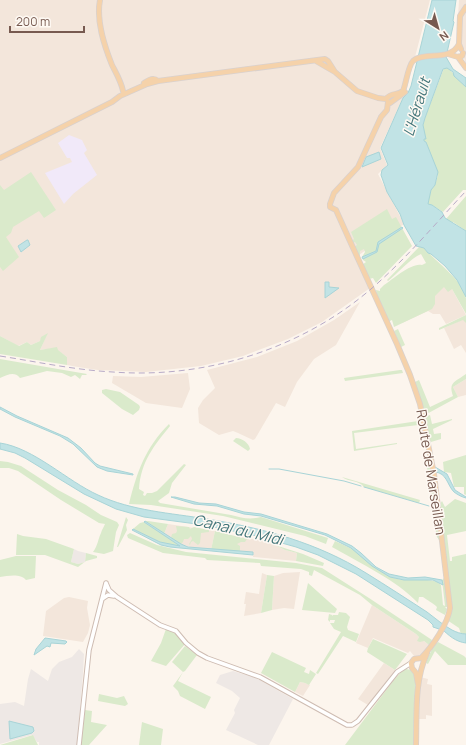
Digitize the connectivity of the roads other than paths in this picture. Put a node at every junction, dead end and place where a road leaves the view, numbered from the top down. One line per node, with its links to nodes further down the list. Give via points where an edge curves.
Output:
1 (100, 1): 8 (main road, via 101,30 121,82)
2 (466, 7): 3 (main road, via 460,16)
3 (459, 52): 5 (main road); 11 (main road, via 413,61 405,92)
4 (324, 63): 6 (main road); 6 (main road, via 326,59 329,61); 7 (main road, via 314,60)
5 (466, 68)
6 (335, 72): 9 (main road, via 352,88)
7 (158, 81): 8 (main road); 8 (main road, via 151,79)
8 (121, 93): 14 (main road, via 112,102)
9 (363, 93): 10 (main road); 11 (main road)
10 (381, 101): 11 (main road); 12 (main road, via 385,106)
11 (388, 102): 12 (main road, via 387,110); 13 (main road, via 389,112)
12 (381, 117): 13 (main road)
13 (367, 148): 18 (main road, Route de Marseillan, via 358,167 333,195 333,205 410,375 420,404 435,482 450,599 447,620)
14 (0, 158)
15 (104, 591): 16 (street, via 105,594); 16 (street, via 106,583); 17 (street)
16 (111, 594): 17 (street); 23 (street, via 160,625 176,631 186,643 207,658 260,677 347,725 354,724 363,716)
17 (102, 599): 25 (street, via 89,650)
18 (434, 641): 19 (main road); 21 (main road)
19 (419, 659): 20 (main road, via 414,659); 21 (main road)
20 (411, 663): 22 (main road); 23 (street)
21 (423, 667): 22 (main road, via 419,671); 24 (main road)
22 (414, 670): 23 (street, via 406,668); 24 (main road)
23 (397, 672)
24 (418, 684): 26 (main road)
25 (79, 745)
26 (416, 745)

